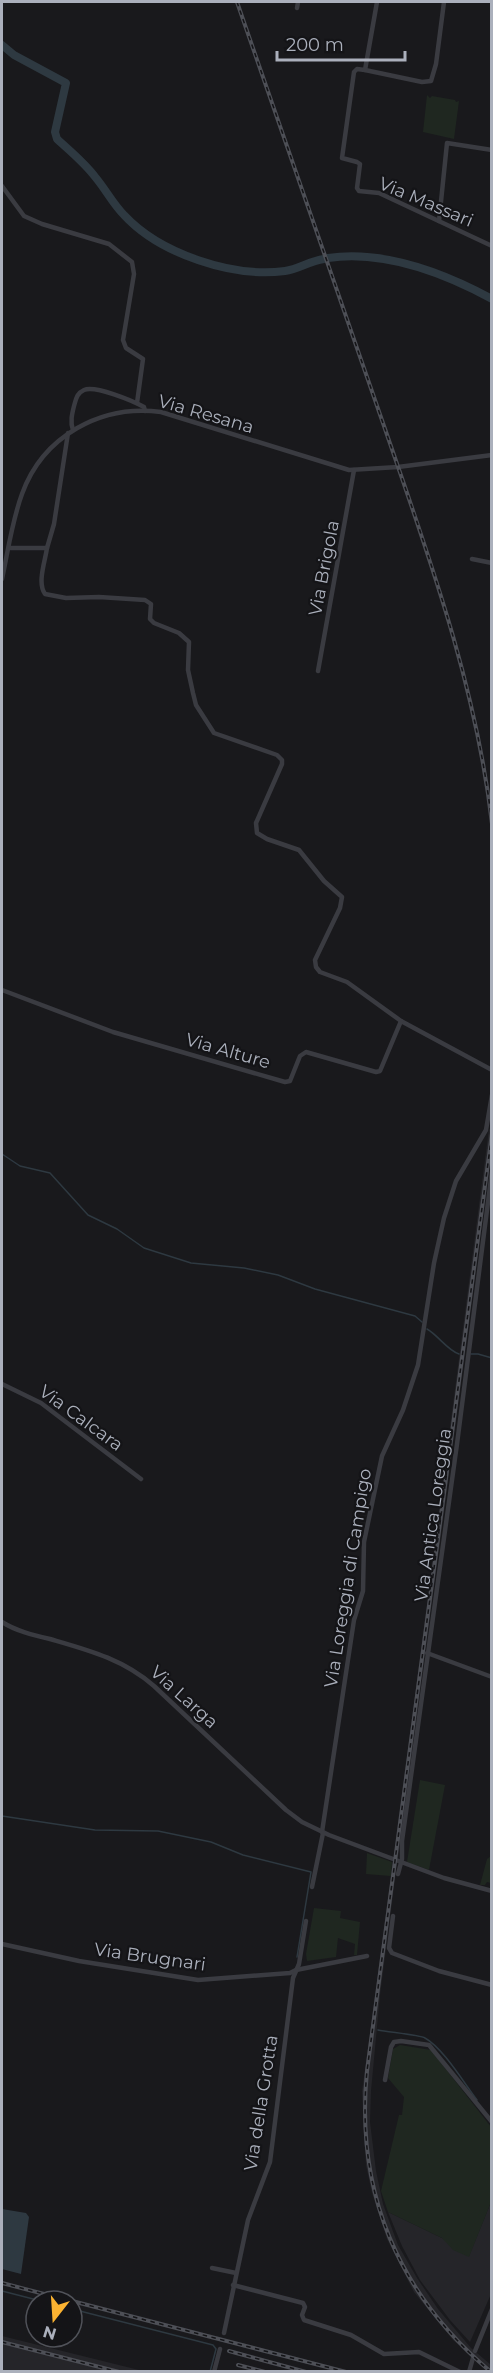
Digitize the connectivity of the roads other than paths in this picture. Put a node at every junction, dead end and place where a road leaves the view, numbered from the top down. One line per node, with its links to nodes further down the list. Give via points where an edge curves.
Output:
1 (298, 2): 4 (street)
2 (377, 2): 5 (street)
3 (444, 2): 5 (street, via 431,81)
4 (297, 8)
5 (365, 70): 8 (street, Via Massari, via 354,72 342,158 360,165 359,190 378,193)
6 (492, 150): 8 (street, via 447,143)
7 (2, 186): 10 (street, via 24,216 109,244 132,262 134,274 123,340 126,348 143,359)
8 (439, 221): 9 (street, Via Massari)
9 (492, 246)
10 (137, 403): 11 (street); 12 (street, via 85,390 76,400)
11 (145, 411): 12 (street, Via Resana, via 109,415); 15 (street, Via Resana, via 173,415)
12 (73, 430): 13 (street, Via Resana)
13 (68, 433): 16 (street, Via Resana, via 44,455 28,479); 17 (street)
14 (492, 455): 15 (street, Via Resana)
15 (354, 470): 21 (street, Via Brigola)
16 (9, 548): 17 (street); 20 (street, Via Resana)
17 (47, 548): 23 (street, via 41,582 45,594 149,602 153,623 179,633 189,642 188,670 196,705 214,733 282,760 255,830 267,839 299,850 321,879 343,899 315,958 316,967 347,982)
18 (472, 559): 19 (street)
19 (492, 562)
20 (2, 579)
21 (318, 671)
22 (2, 990): 23 (street, Via Alture, via 113,1032 285,1082 290,1081 300,1056 306,1052 380,1071)
23 (401, 1021): 24 (street)
24 (492, 1070)
25 (492, 1095): 32 (street, Via Loreggia di Campigo, via 486,1130 449,1198 434,1263 420,1357 381,1462 364,1542 363,1591 354,1620)
26 (492, 1171): 30 (street, Via Antica Loreggia)
27 (2, 1384): 28 (street, Via Calcara, via 41,1403)
28 (141, 1479)
29 (2, 1622): 32 (street, Via Larga, via 23,1632 102,1654 129,1667 288,1812)
30 (427, 1653): 31 (street); 33 (street, Via Antica Loreggia)
31 (492, 1677)
32 (322, 1832): 33 (street, Via Larga); 35 (street, Via Loreggia di Campigo)
33 (401, 1862): 34 (street, Via Antica Loreggia); 36 (street, Via Larga)
34 (398, 1874)
35 (312, 1887)
36 (492, 1891)
37 (393, 1916): 42 (street, via 389,1948 392,1953)
38 (306, 1921): 41 (street)
39 (2, 1944): 41 (street, Via Brugnari, via 198,1980)
40 (367, 1956): 41 (street, Via Brugnari)
41 (296, 1970): 46 (street, Via della Grotta, via 270,2162 248,2220)
42 (492, 1985)
43 (385, 2080): 44 (street, via 394,2042 429,2045)
44 (492, 2122)
45 (212, 2268): 46 (street)
46 (236, 2273): 47 (street, Via della Grotta)
47 (233, 2285): 49 (street, Via della Grotta); 54 (street, via 303,2302 304,2320 351,2335 380,2352 419,2352)
48 (492, 2309): 51 (street)
49 (224, 2332)
50 (220, 2349): 53 (street)
51 (476, 2351)
52 (473, 2358): 55 (street)
53 (214, 2372)
54 (460, 2372)
55 (469, 2372)

